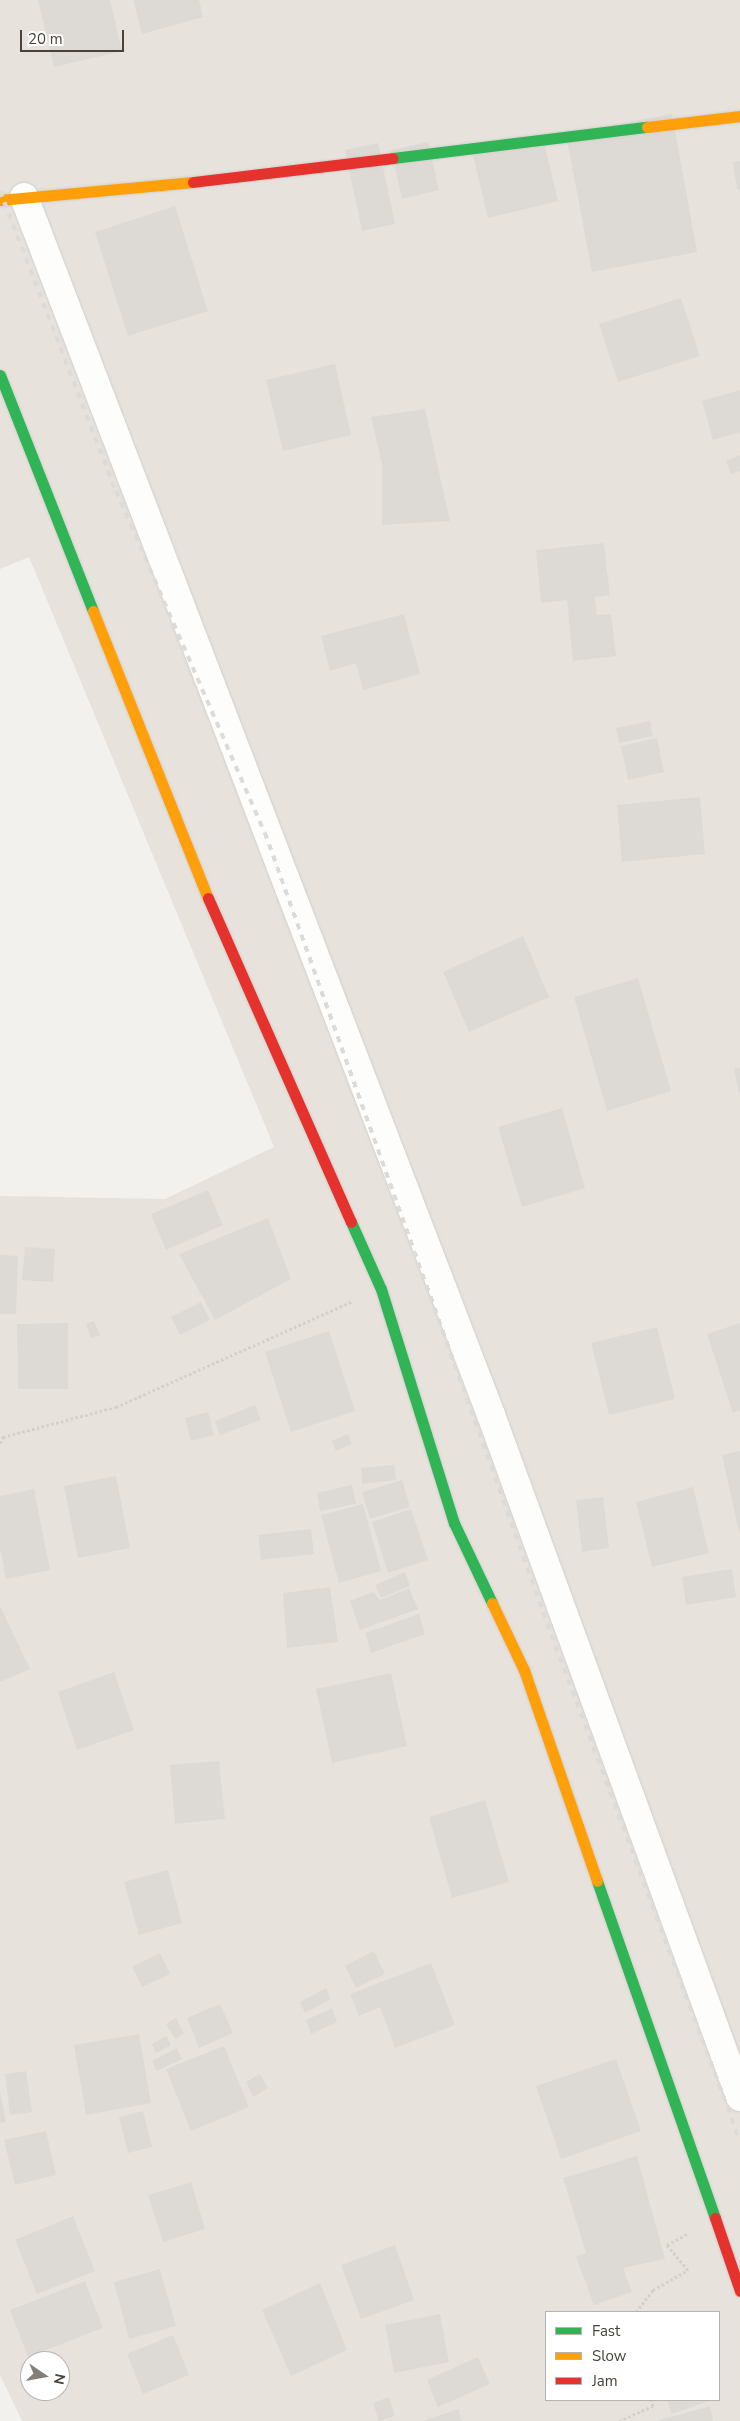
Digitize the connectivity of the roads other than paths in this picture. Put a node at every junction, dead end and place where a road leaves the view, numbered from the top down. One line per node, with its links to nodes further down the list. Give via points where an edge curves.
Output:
1 (740, 116): 2 (street, via 153,187)
2 (12, 198): 4 (street, via 491,1414)
3 (0, 375): 5 (street, via 211,907 381,1289 454,1523 524,1670)
4 (740, 2097)
5 (740, 2291)

